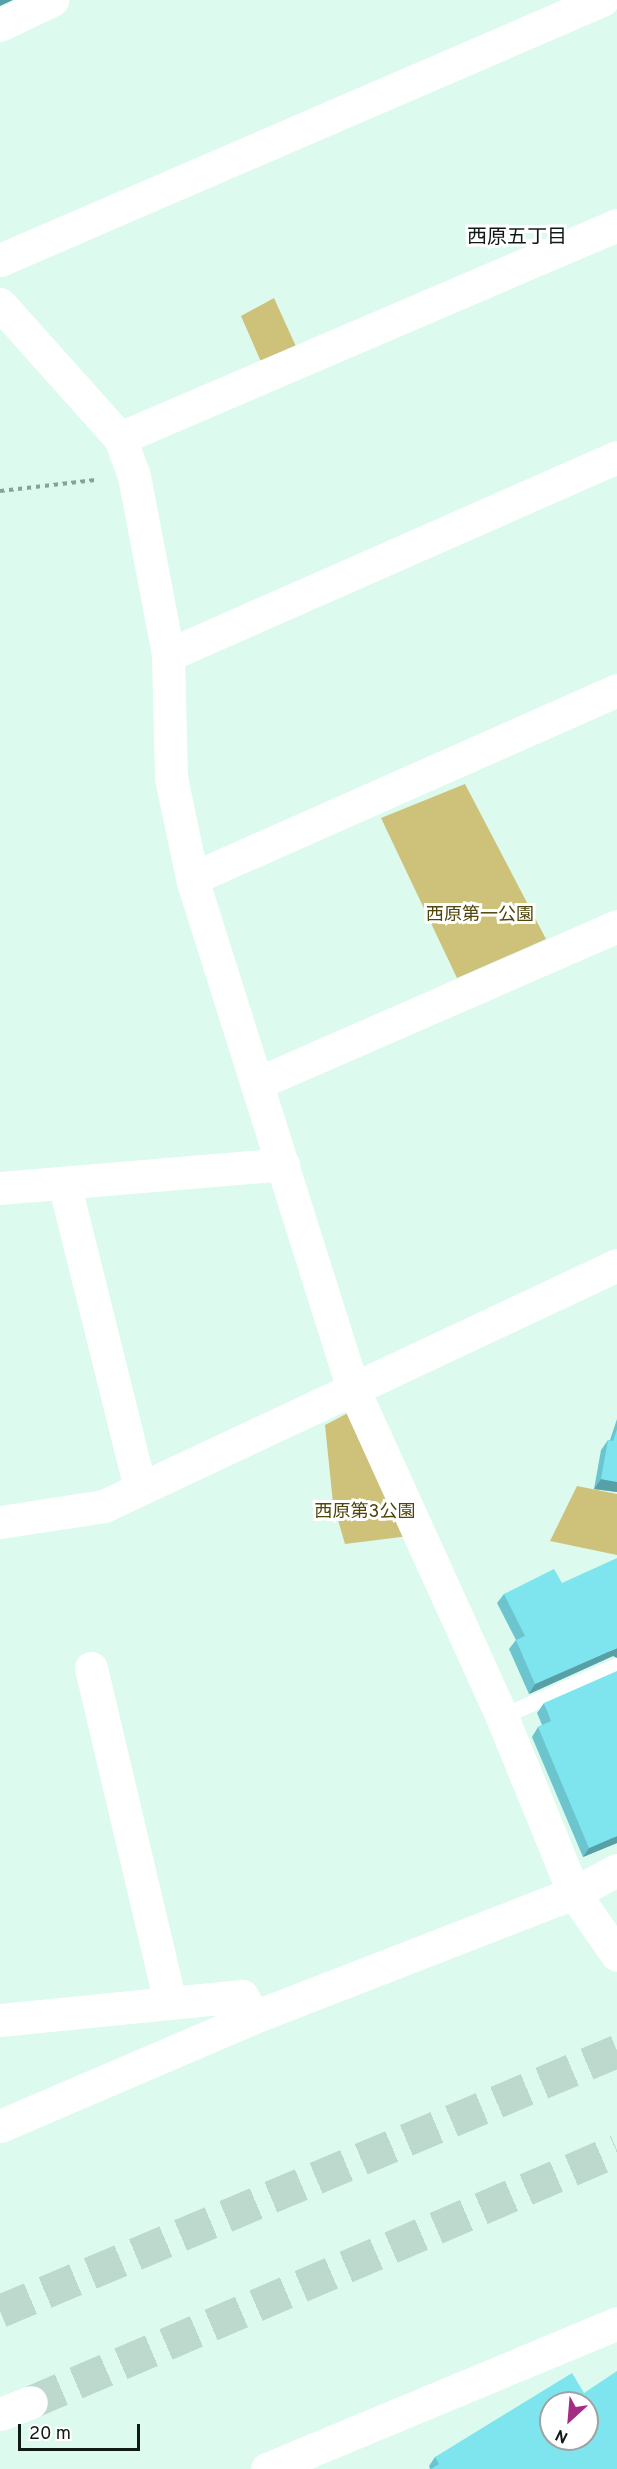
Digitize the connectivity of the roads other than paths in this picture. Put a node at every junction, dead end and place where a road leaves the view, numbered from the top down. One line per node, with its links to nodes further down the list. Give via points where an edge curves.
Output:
1 (52, 0): 5 (main road)
2 (602, 0): 7 (main road)
3 (609, 0): 4 (main road)
4 (617, 9)
5 (0, 25)
6 (617, 225): 9 (main road)
7 (0, 260)
8 (0, 304): 9 (main road)
9 (120, 438): 11 (main road, via 134,476)
10 (617, 457): 11 (main road)
11 (168, 655): 13 (main road, via 171,778)
12 (617, 690): 13 (main road)
13 (193, 878): 15 (main road)
14 (617, 926): 15 (main road)
15 (258, 1083): 16 (main road)
16 (283, 1164): 17 (main road); 20 (main road)
17 (64, 1183): 18 (main road); 21 (main road)
18 (0, 1188)
19 (617, 1265): 20 (main road)
20 (352, 1386): 21 (main road); 25 (main road)
21 (140, 1488): 22 (main road, via 104,1506)
22 (0, 1522)
23 (617, 1666): 25 (lane)
24 (91, 1668): 29 (main road)
25 (502, 1717): 27 (main road)
26 (617, 1870): 27 (main road)
27 (574, 1893): 28 (main road); 30 (main road)
28 (617, 1954)
29 (170, 2003): 30 (main road, via 242,1996); 31 (main road)
30 (254, 2017): 32 (main road)
31 (0, 2020)
32 (0, 2126)
33 (617, 2323): 36 (main road)
34 (31, 2402): 35 (main road)
35 (0, 2414)
36 (267, 2469)

